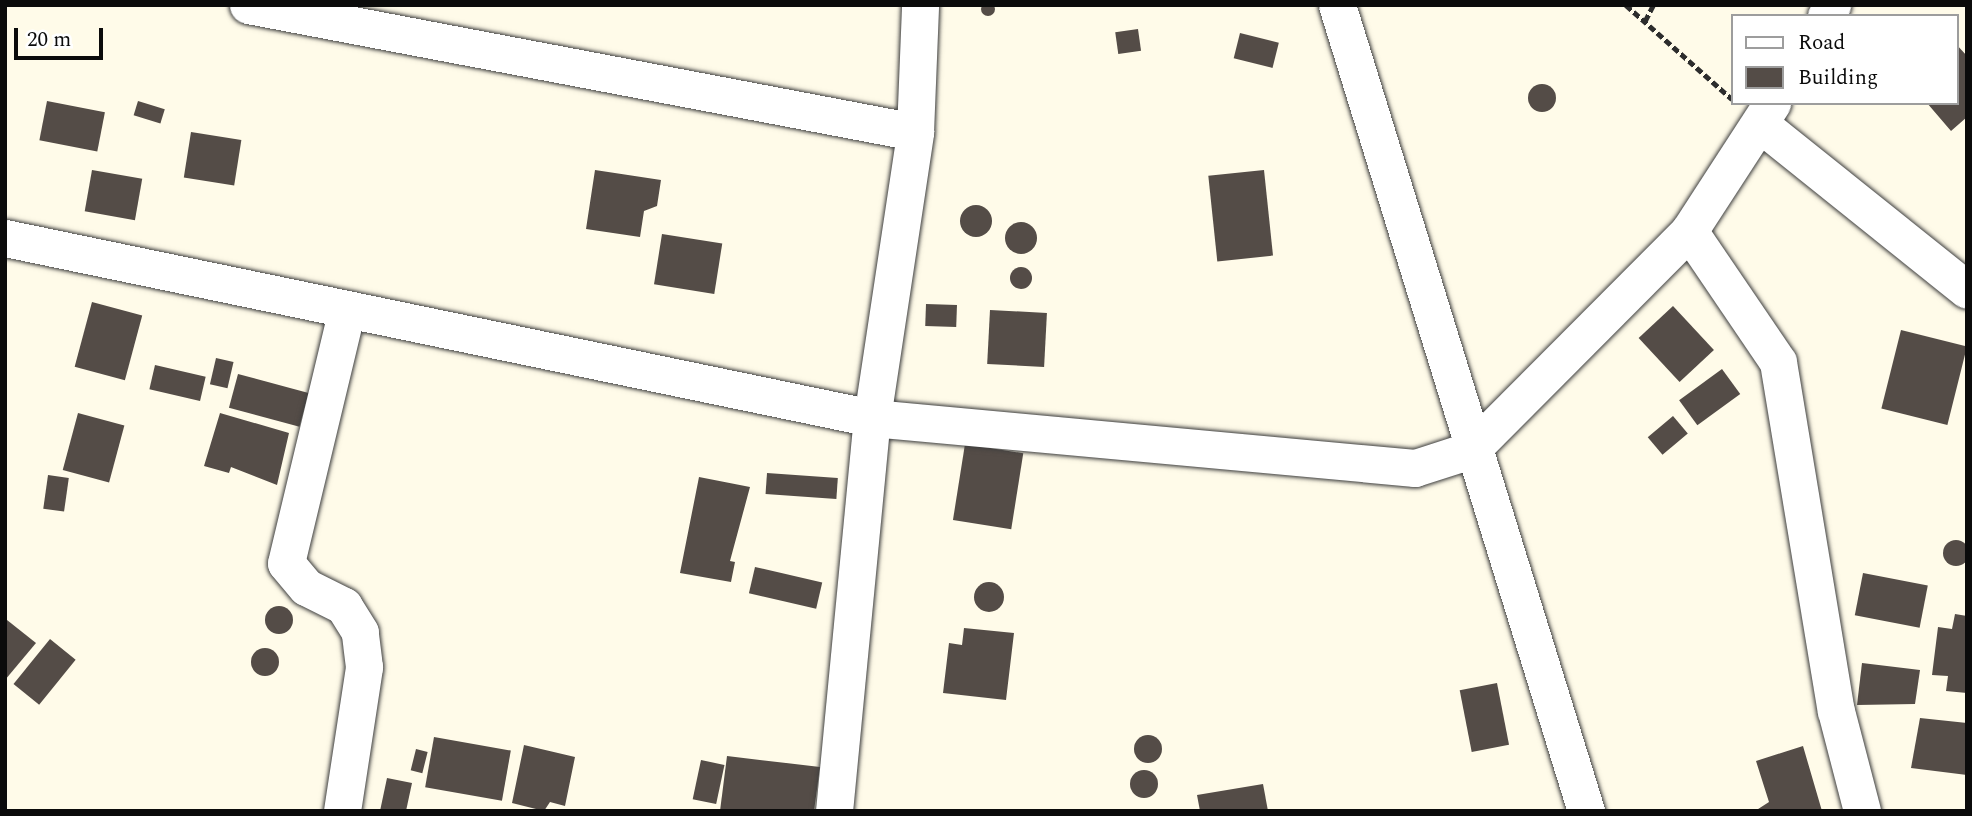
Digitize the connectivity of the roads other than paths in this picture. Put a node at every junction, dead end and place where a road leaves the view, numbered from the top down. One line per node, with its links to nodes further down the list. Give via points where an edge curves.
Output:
1 (248, 5): 5 (street)
2 (920, 5): 5 (street)
3 (1337, 5): 11 (street)
4 (1766, 113): 6 (street); 8 (street)
5 (915, 132): 10 (street)
6 (1689, 231): 11 (street); 15 (street, via 1778,362 1836,711)
7 (5, 238): 9 (street)
8 (1967, 289)
9 (347, 309): 10 (street); 12 (street, via 286,563 306,587 344,606 360,632 364,667)
10 (872, 418): 11 (street, via 1415,468); 13 (street)
11 (1471, 450): 14 (street)
12 (342, 811)
13 (834, 811)
14 (1586, 811)
15 (1862, 811)

